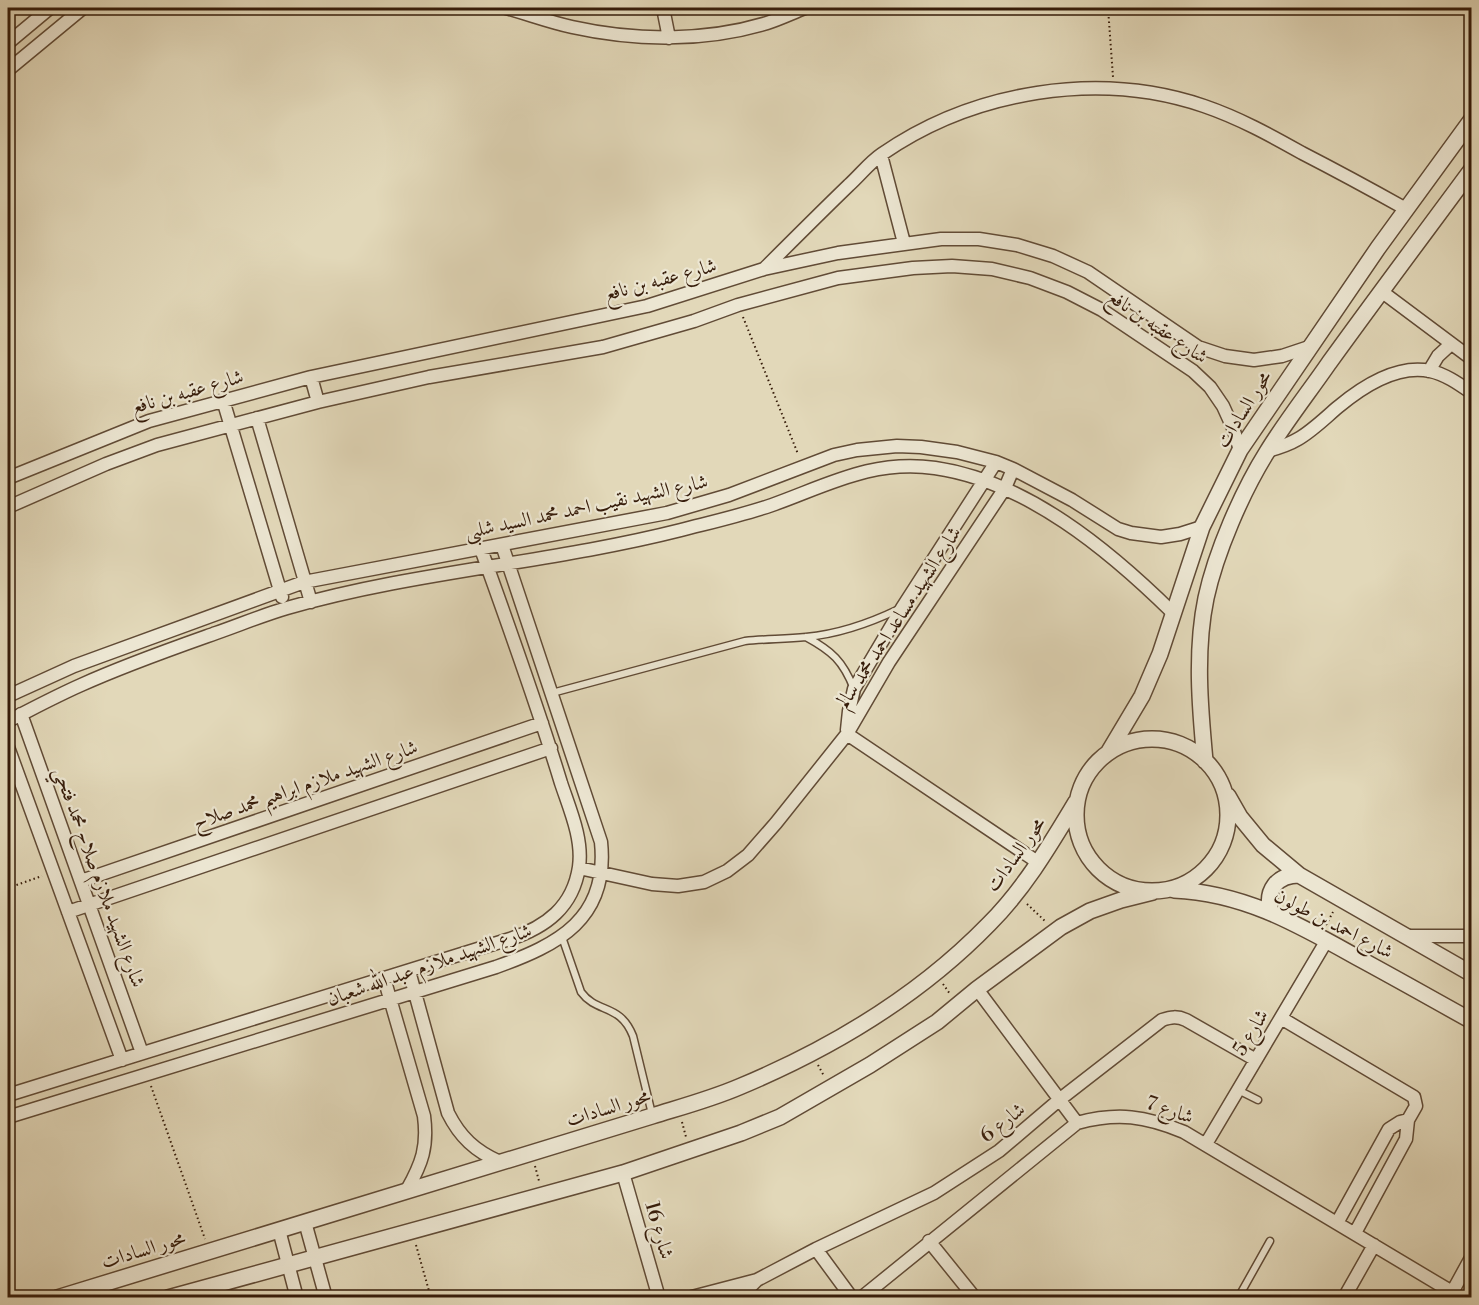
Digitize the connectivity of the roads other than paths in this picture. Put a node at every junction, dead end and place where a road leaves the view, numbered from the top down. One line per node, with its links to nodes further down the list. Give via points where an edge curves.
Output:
1 (50, 8): 7 (street)
2 (83, 8): 8 (street)
3 (506, 8): 6 (street, via 570,27 619,36)
4 (661, 8): 6 (street)
5 (805, 8): 6 (street, via 767,23 719,34)
6 (669, 38)
7 (8, 43)
8 (8, 70)
9 (1472, 119): 12 (street, محور السادات)
10 (881, 155): 12 (street, via 921,130 1012,97 1059,90 1113,89 1202,105 1247,123); 13 (street); 14 (street)
11 (1472, 169): 15 (street)
12 (1406, 209): 17 (street, محور السادات)
13 (903, 243): 14 (street, شارع عقبه بن نافع); 17 (street, شارع عقبه بن نافع, via 979,239 1053,256 1088,272 1198,347 1226,356 1254,360)
14 (764, 268): 20 (street, شارع عقبه بن نافع, via 647,306)
15 (1381, 291): 16 (street); 27 (street)
16 (1451, 344): 18 (street); 19 (street)
17 (1309, 347): 26 (street, محور السادات)
18 (1472, 359)
19 (1429, 371): 21 (street); 27 (street, via 1381,378 1359,390 1299,439)
20 (312, 377): 22 (street, شارع عقبه بن نافع); 23 (street)
21 (1472, 393)
22 (223, 400): 25 (street); 30 (street, شارع عقبه بن نافع, via 150,421)
23 (318, 402): 24 (street, شارع عقبه بن نافع); 26 (street, شارع عقبه بن نافع, via 429,377 603,347 838,278 952,266 992,269 1030,278 1102,310 1193,371 1210,387 1223,406)
24 (257, 418): 25 (street, شارع عقبه بن نافع); 39 (street)
25 (231, 425): 33 (street, شارع عقبه بن نافع, via 106,464); 40 (street)
26 (1240, 450): 34 (street, محور السادات)
27 (1267, 451): 56 (street, via 1238,507 1206,598 1200,715)
28 (996, 462): 29 (street, شارع الشهيد نقيب احمد محمد السيد شلبى); 31 (street, شارع الشهيد مساعد احمد محمد سالم); 35 (street, شارع الشهيد نقيب احمد محمد السيد شلبى, via 921,447 866,449 834,455 729,495 667,513)
29 (1013, 469): 32 (street, شارع الشهيد مساعد احمد محمد سالم); 34 (street, شارع الشهيد نقيب احمد محمد السيد شلبى, via 1131,533 1161,537)
30 (8, 478)
31 (984, 480): 32 (street, شارع الشهيد نقيب احمد محمد السيد شلبى); 37 (street, شارع الشهيد نقيب احمد محمد السيد شلبى, via 937,468 894,465 853,474 771,505 684,530); 43 (street, شارع الشهيد مساعد احمد محمد سالم)
32 (1005, 488): 44 (street, شارع الشهيد نقيب احمد محمد السيد شلبى, via 1094,543); 52 (street, شارع الشهيد مساعد احمد محمد سالم, via 889,662)
33 (8, 507)
34 (1202, 527): 44 (street, محور السادات)
35 (502, 545): 36 (street, شارع الشهيد نقيب احمد محمد السيد شلبى); 37 (street, شارع الشهيد ملازم عبد الله شعبان)
36 (481, 549): 38 (street, شارع الشهيد ملازم عبد الله شعبان); 39 (street, شارع الشهيد نقيب احمد محمد السيد شلبى)
37 (509, 563): 38 (street, شارع الشهيد نقيب احمد محمد السيد شلبى); 47 (street, شارع الشهيد ملازم عبد الله شعبان)
38 (487, 567): 41 (street, شارع الشهيد نقيب احمد محمد السيد شلبى); 51 (street, شارع الشهيد ملازم عبد الله شعبان)
39 (304, 582): 40 (street, شارع الشهيد نقيب احمد محمد السيد شلبى); 41 (street)
40 (280, 590): 42 (street); 48 (street, شارع الشهيد نقيب احمد محمد السيد شلبى, via 74,666)
41 (311, 602): 42 (street, شارع الشهيد نقيب احمد محمد السيد شلبى)
42 (286, 608): 49 (street, شارع الشهيد نقيب احمد محمد السيد شلبى, via 148,657)
43 (902, 608): 45 (lane, via 855,628); 46 (street, شارع الشهيد مساعد احمد محمد سالم)
44 (1173, 612): 55 (street, محور السادات, via 1142,696)
45 (805, 637): 46 (lane, via 835,656 846,669); 47 (lane, via 745,641)
46 (854, 689): 52 (street, شارع الشهيد مساعد احمد محمد سالم)
47 (552, 693): 61 (street, شارع الشهيد ملازم عبد الله شعبان, via 597,828 603,858)
48 (8, 696)
49 (21, 714): 50 (street, شارع الشهيد نقيب احمد محمد السيد شلبى); 63 (street, شارع الشهيد ملازم صلاح محمد فتحي)
50 (8, 720)
51 (542, 723): 54 (street, شارع الشهيد ملازم عبد الله شعبان); 63 (street, شارع الشهيد ملازم ابراهيم محمد صلاح)
52 (847, 734): 59 (street); 61 (street, via 769,831 727,872 704,882 678,886)
53 (8, 747): 66 (street)
54 (551, 748): 60 (street, شارع الشهيد ملازم عبد الله شعبان, via 577,833); 65 (street)
55 (1108, 753): 56 (street, via 1147,739 1188,748); 58 (street, via 1093,766)
56 (1205, 761): 57 (street)
57 (1222, 785): 62 (street, شارع احمد بن طولون, via 1240,817 1263,845); 64 (street, via 1228,811 1225,838 1217,854 1192,880)
58 (1076, 802): 59 (street, محور السادات); 64 (street, via 1076,829 1085,854 1102,874 1126,888)
59 (1039, 863): 87 (street, محور السادات, via 990,923 935,972 853,1029 737,1088)
60 (579, 868): 61 (street); 72 (street, شارع الشهيد ملازم عبد الله شعبان, via 567,900 544,925)
61 (601, 873): 70 (street, شارع الشهيد ملازم عبد الله شعبان, via 594,898 581,920)
62 (1299, 875): 67 (street, via 1277,882 1269,896); 68 (street, شارع احمد بن طولون)
63 (81, 881): 65 (street, شارع الشهيد ملازم صلاح محمد فتحي)
64 (1160, 891): 67 (street, شارع احمد بن طولون, via 1218,895); 75 (street, via 1090,911 1055,931)
65 (89, 904): 66 (street); 80 (street, شارع الشهيد ملازم صلاح محمد فتحي)
66 (68, 912): 81 (street)
67 (1271, 912): 71 (street, شارع احمد بن طولون)
68 (1403, 936): 69 (street); 73 (street, شارع احمد بن طولون)
69 (1472, 936)
70 (562, 937): 76 (street, شارع الشهيد ملازم عبد الله شعبان, via 528,956); 87 (lane, via 581,992 629,1026)
71 (1327, 940): 78 (street, شارع 5); 79 (street, شارع احمد بن طولون)
72 (409, 971): 74 (street, شارع الشهيد ملازم عبد الله شعبان); 76 (street)
73 (1472, 974)
74 (384, 978): 77 (street); 80 (street, شارع الشهيد ملازم عبد الله شعبان)
75 (977, 989): 85 (street); 93 (street, via 927,1028 780,1117)
76 (415, 993): 77 (street, شارع الشهيد ملازم عبد الله شعبان); 92 (street, via 448,1113 456,1129 468,1143)
77 (391, 1000): 88 (street, شارع الشهيد ملازم عبد الله شعبان); 94 (street, via 426,1135 424,1154)
78 (1281, 1018): 82 (street, شارع 5); 89 (street, via 1414,1097 1416,1107)
79 (1472, 1021)
80 (142, 1053): 81 (street, شارع الشهيد ملازم عبد الله شعبان)
81 (122, 1060): 84 (street, شارع الشهيد ملازم عبد الله شعبان)
82 (1256, 1060): 83 (street, شارع 5); 85 (street, شارع 6, via 1186,1020 1169,1017)
83 (1238, 1090): 86 (lane); 91 (street, شارع 5)
84 (8, 1095)
85 (1059, 1100): 90 (street); 102 (street, شارع 6, via 999,1150 934,1193)
86 (1258, 1100)
87 (652, 1116): 92 (street, محور السادات)
88 (8, 1117)
89 (1408, 1119): 96 (street, via 1389,1129); 98 (street, via 1406,1139)
90 (1077, 1123): 91 (street, شارع 7, via 1119,1116 1141,1117); 99 (street, شارع 7)
91 (1206, 1144): 96 (street, شارع 7)
92 (500, 1162): 94 (street, محور السادات)
93 (623, 1173): 104 (street); 113 (street, شارع 16)
94 (407, 1190): 95 (street, محور السادات)
95 (305, 1222): 97 (street, محور السادات); 104 (street)
96 (1337, 1223): 98 (street, شارع 7)
97 (279, 1230): 105 (street); 109 (street, محور السادات)
98 (1354, 1233): 101 (street, شارع 7)
99 (929, 1241): 117 (street, شارع 7); 118 (street)
100 (1270, 1241): 119 (lane)
101 (1374, 1245): 108 (street, شارع 7); 120 (street)
102 (816, 1249): 107 (street, شارع 6); 116 (street)
103 (1472, 1256): 106 (street)
104 (315, 1257): 105 (street); 112 (street)
105 (287, 1264): 110 (street); 111 (street)
106 (1467, 1275): 108 (street)
107 (757, 1280): 114 (street, شارع 6); 115 (street, شارع 6)
108 (1450, 1295)
109 (57, 1298)
110 (168, 1298)
111 (297, 1298)
112 (326, 1298)
113 (659, 1298)
114 (688, 1298)
115 (739, 1298)
116 (852, 1298)
117 (861, 1298)
118 (975, 1298)
119 (1238, 1298)
120 (1344, 1298)

